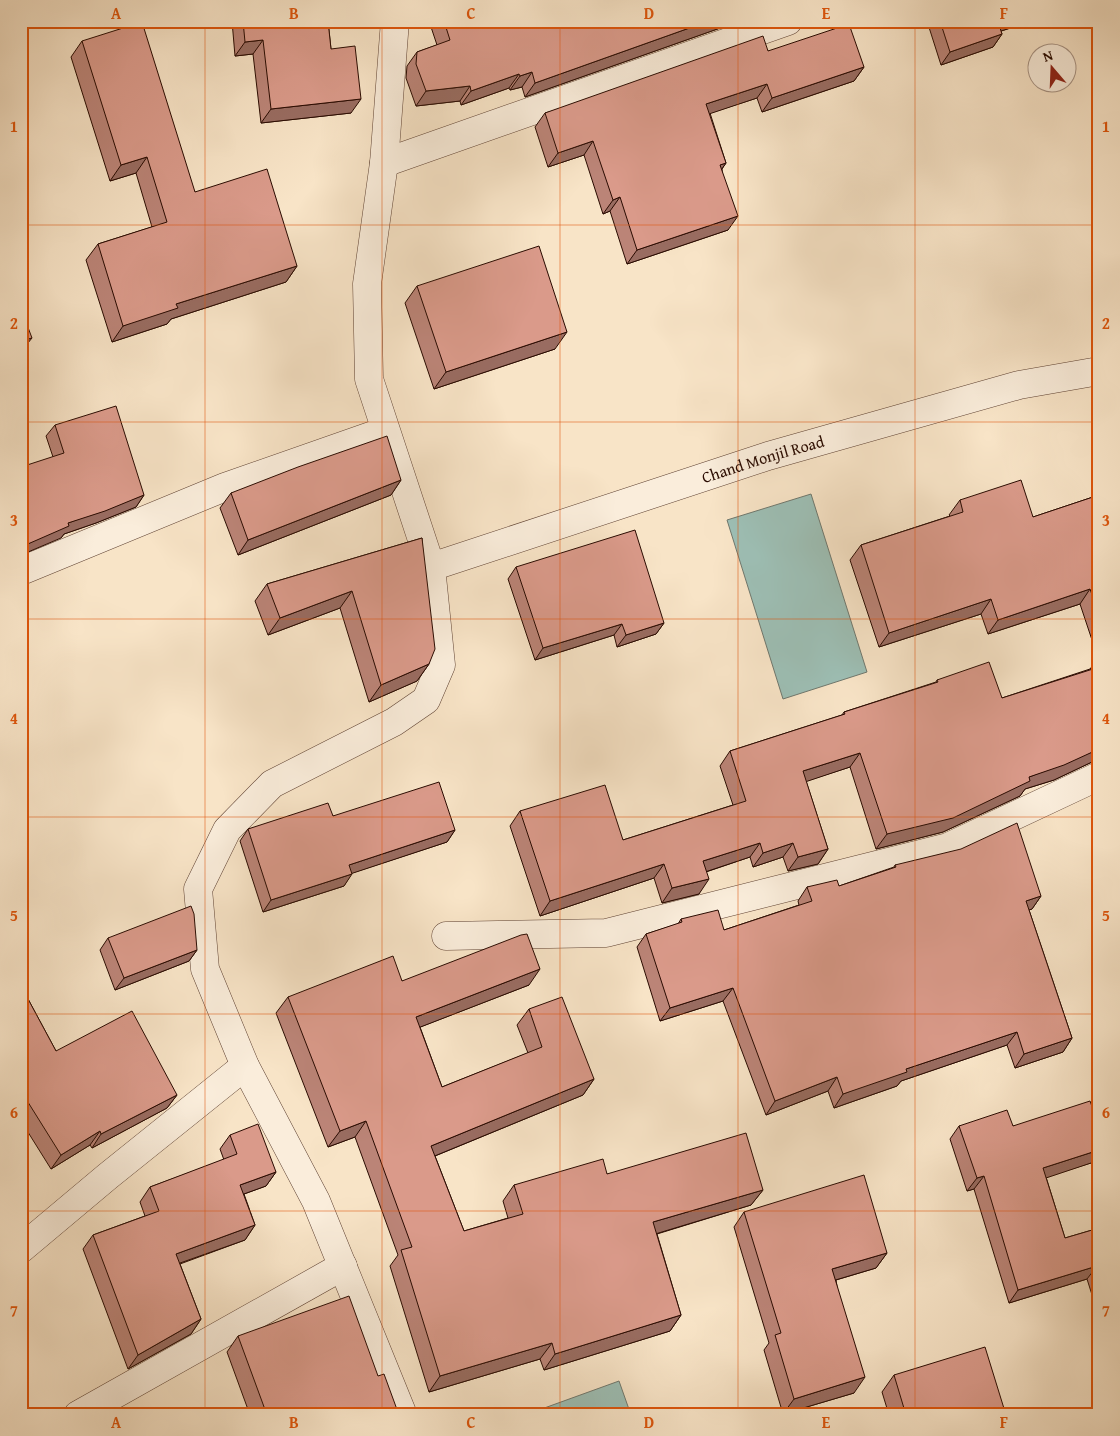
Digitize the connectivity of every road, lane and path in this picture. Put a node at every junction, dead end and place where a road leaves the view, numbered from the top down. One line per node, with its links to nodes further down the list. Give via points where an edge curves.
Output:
1 (395, 21): 3 (street)
2 (788, 21): 3 (street)
3 (384, 163): 5 (street, via 367,284 369,379)
4 (1099, 371): 6 (street, Chand Monjil Road, via 1019,384 778,453)
5 (385, 431): 6 (street); 7 (street, via 225,488)
6 (431, 568): 10 (street, via 441,665 426,700 394,722 272,784 227,830 198,889 205,968)
7 (21, 570)
8 (1099, 776): 9 (street, via 948,847 606,933)
9 (446, 936)
10 (245, 1066): 11 (street); 12 (street, via 316,1201)
11 (21, 1249)
12 (343, 1266): 13 (street); 14 (street)
13 (78, 1415)
14 (403, 1415)

